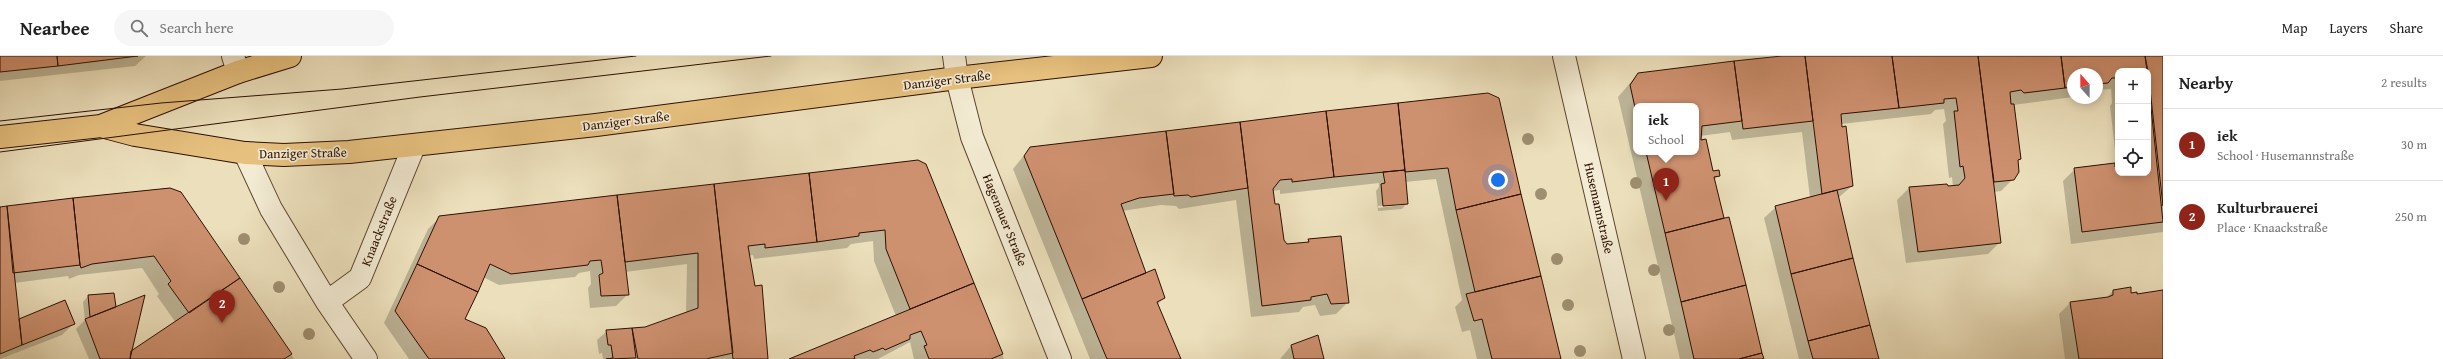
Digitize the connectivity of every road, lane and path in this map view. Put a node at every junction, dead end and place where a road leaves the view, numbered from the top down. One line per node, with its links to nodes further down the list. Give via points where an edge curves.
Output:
1 (290, 56): 5 (main road, Danziger Straße)
2 (954, 56): 6 (street, Hagenauer Straße)
3 (1151, 56): 6 (main road, Danziger Straße)
4 (1564, 56): 14 (street, Husemannstraße)
5 (236, 64): 7 (main road, Danziger Straße)
6 (957, 78): 9 (main road, Danziger Straße); 13 (street, Hagenauer Straße, via 972,137)
7 (101, 126): 8 (main road, Danziger Straße); 10 (main road, Danziger Straße, via 135,136)
8 (0, 137)
9 (414, 146): 10 (main road, Danziger Straße, via 284,155); 11 (street, Knaackstraße, via 360,278)
10 (245, 153): 11 (street, via 271,209)
11 (327, 302): 12 (street)
12 (366, 359)
13 (1060, 359)
14 (1634, 359)

